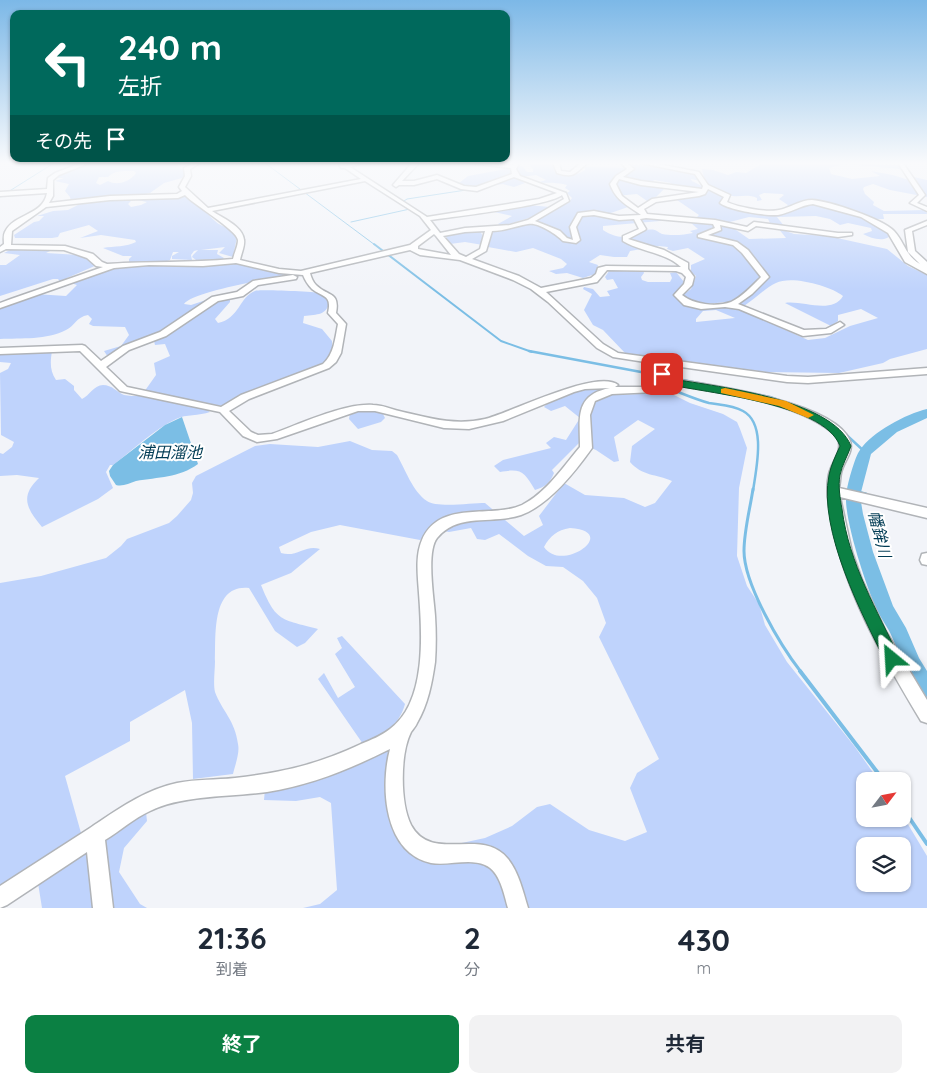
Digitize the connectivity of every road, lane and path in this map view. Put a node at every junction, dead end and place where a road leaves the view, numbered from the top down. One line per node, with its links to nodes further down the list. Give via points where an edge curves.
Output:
1 (48, 205): 12 (street)
2 (203, 205): 13 (street)
3 (233, 205): 13 (street)
4 (405, 205): 15 (street)
5 (507, 205): 15 (street)
6 (558, 205): 16 (street)
7 (628, 205): 14 (street)
8 (645, 205): 14 (street, via 641,208)
9 (726, 205): 10 (street, via 778,213)
10 (798, 205)
11 (826, 205): 28 (street, via 869,218 891,232 908,260)
12 (43, 206): 23 (street, via 10,229 8,243)
13 (209, 210): 25 (street, via 234,226 241,238)
14 (641, 215): 16 (street, via 619,218 580,214 573,227 577,240 571,243 558,232); 17 (street); 27 (street, via 643,229 625,237 625,240 666,254 684,265)
15 (426, 219): 20 (street)
16 (530, 221): 19 (street)
17 (715, 222): 21 (street, via 748,229 754,224); 31 (street, via 718,229 700,236 735,243 765,276 753,291)
18 (927, 223): 28 (street, via 908,230 912,252 923,262)
19 (489, 230): 20 (street); 24 (street, via 486,247 479,254)
20 (437, 233): 22 (street); 24 (street)
21 (850, 234)
22 (413, 246): 24 (street, via 420,253); 29 (street)
23 (3, 249): 26 (street, via 65,248 90,256 99,264)
24 (462, 259): 30 (street, via 516,278)
25 (236, 261): 26 (street); 29 (street)
26 (111, 266): 32 (street)
27 (681, 270): 30 (street, via 606,268 594,280); 31 (street, via 690,277 688,285 678,295 682,299 701,307)
28 (926, 271)
29 (306, 273): 35 (street, via 260,282 245,292 215,299 163,334 131,345); 38 (street, via 313,286 334,300 332,313 342,324 333,360 326,366 245,397)
30 (540, 291): 37 (street, via 605,350)
31 (731, 305): 33 (street, via 803,333)
32 (0, 306)
33 (840, 325)
34 (0, 351): 35 (street, via 82,348)
35 (101, 366): 38 (street, via 124,390)
36 (927, 370): 37 (street, via 798,380)
37 (660, 376): 38 (street, via 585,386 556,394 499,419 469,426 444,425 375,408 357,408 257,439 247,434); 39 (street, via 764,398 795,408 834,429 842,436 845,446 835,474); 42 (street, via 645,391 613,389 590,400 585,416 586,448 528,508 465,516 443,526 429,538 425,552 428,623 424,683 420,698)
38 (223, 410)
39 (835, 491): 40 (street); 41 (street, via 837,523 850,569 892,659)
40 (927, 513)
41 (927, 714)
42 (403, 728): 43 (street, via 374,748 322,770 273,781 163,796 145,803); 46 (street, via 395,766 396,792 401,825 409,841 430,853 494,858 504,870)
43 (95, 836): 44 (street); 45 (street)
44 (0, 898)
45 (103, 908)
46 (518, 908)

